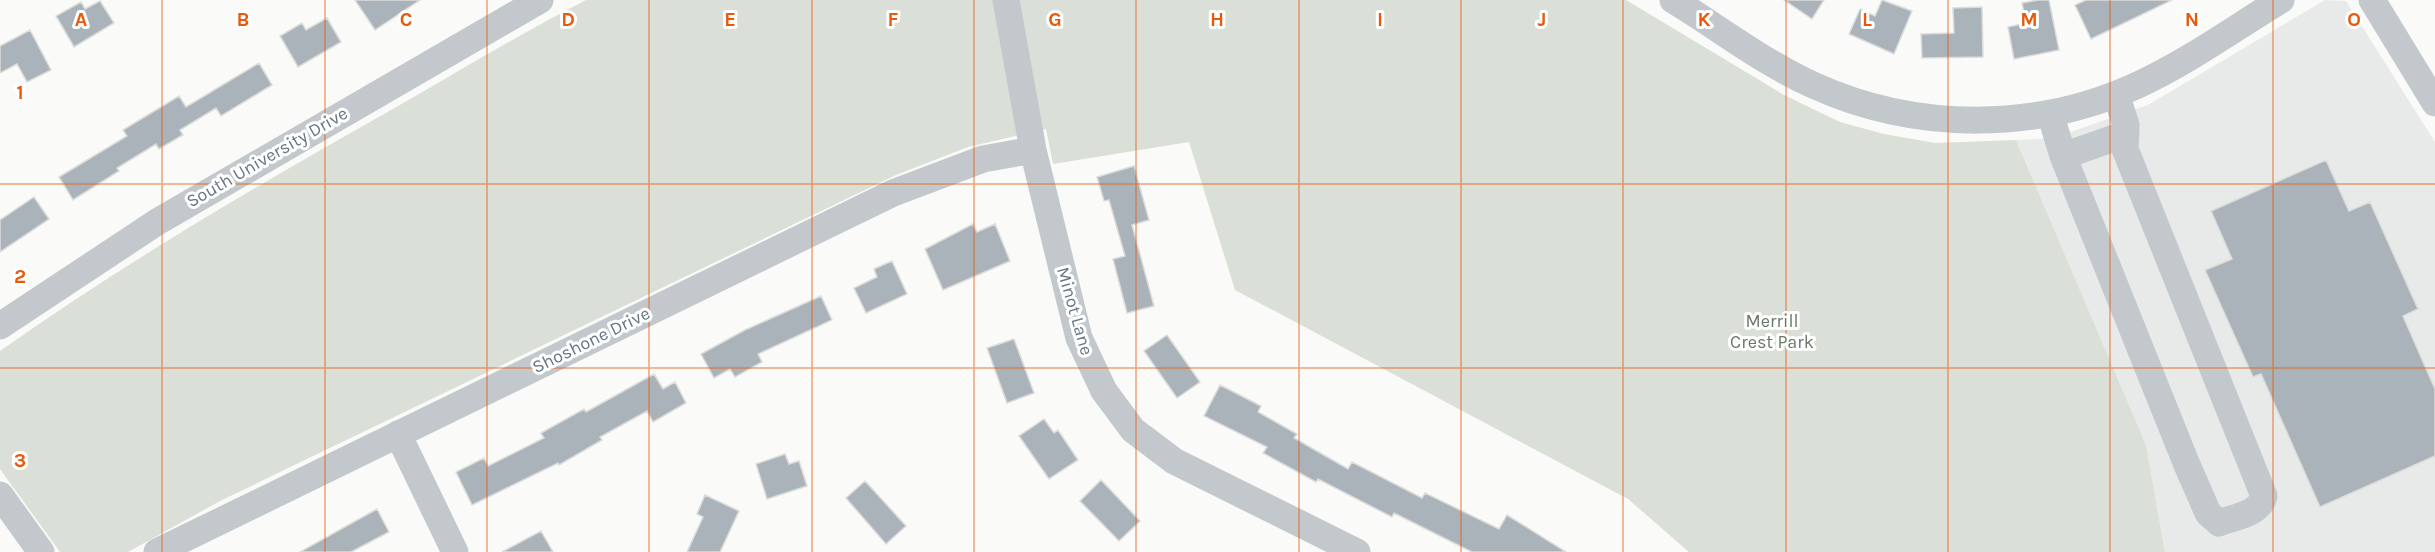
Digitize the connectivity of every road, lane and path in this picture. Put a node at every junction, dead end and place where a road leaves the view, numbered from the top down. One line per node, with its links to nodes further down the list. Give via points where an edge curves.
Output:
1 (540, 0): 12 (street, South University Drive, via 167,216)
2 (1006, 0): 10 (street, Minot Lane)
3 (1673, 0): 8 (street, via 1794,75 1875,107 1958,120 1998,120)
4 (2281, 0): 6 (street, via 2165,70)
5 (2372, 0): 7 (street)
6 (2116, 94): 8 (street); 9 (street)
7 (2435, 103)
8 (2050, 113): 11 (street)
9 (2126, 134): 11 (street); 11 (street, via 2125,149 2264,496 2256,509 2219,523 2208,513)
10 (1033, 150): 13 (street, Shoshone Drive, via 983,159 893,194); 18 (street, Minot Lane, via 1079,338 1104,391 1123,419 1151,446 1174,461)
11 (2063, 156)
12 (0, 326)
13 (398, 434): 16 (street, Shoshone Drive); 17 (street)
14 (0, 495): 15 (street)
15 (41, 552)
16 (157, 552)
17 (455, 552)
18 (1357, 552)

